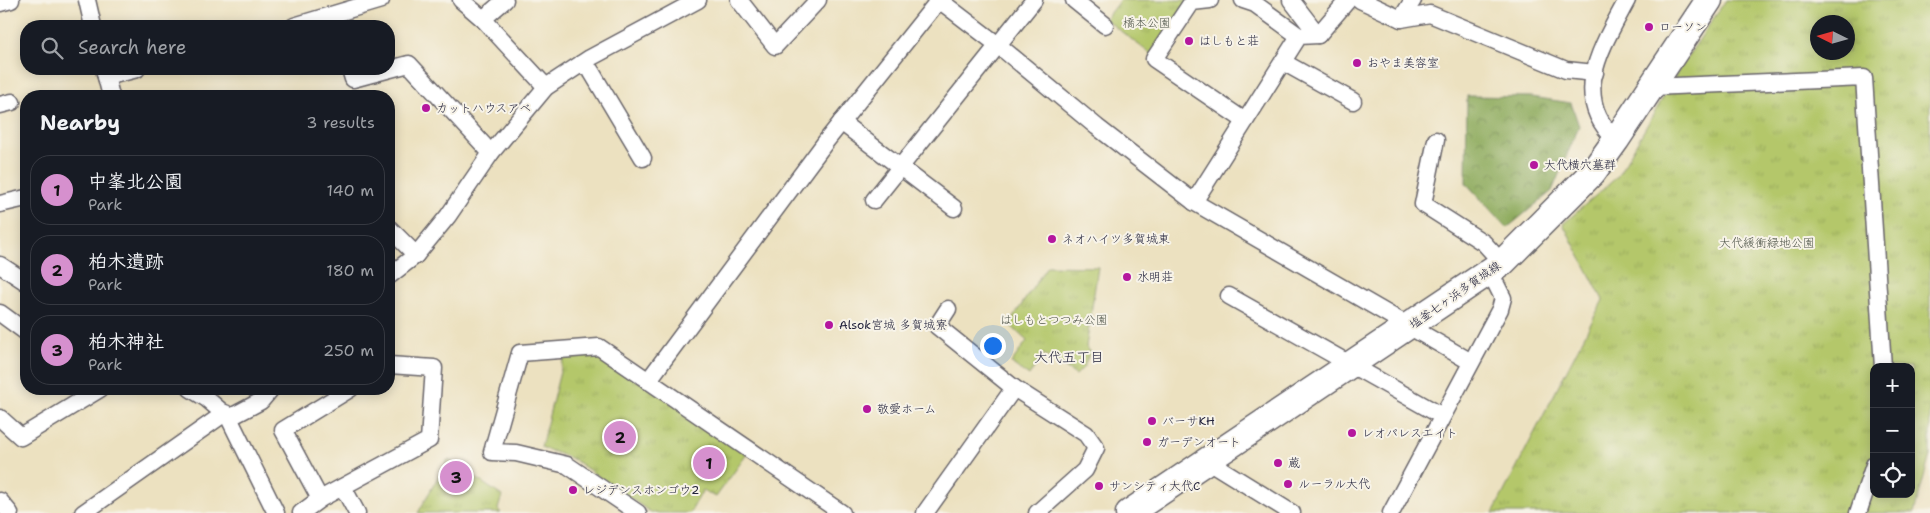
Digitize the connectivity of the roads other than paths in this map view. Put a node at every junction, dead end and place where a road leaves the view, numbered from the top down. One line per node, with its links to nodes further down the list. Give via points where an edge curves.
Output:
1 (11, 0): 19 (street)
2 (87, 0): 22 (street)
3 (381, 0): 23 (street)
4 (461, 0): 20 (street)
5 (505, 0): 20 (street)
6 (698, 0): 29 (street)
7 (740, 0): 8 (street, via 775,46)
8 (818, 0)
9 (1034, 0): 27 (street)
10 (1074, 0): 24 (street)
11 (1210, 0): 39 (street, via 1192,2 1154,59)
12 (1243, 0): 26 (street, via 1261,8)
13 (1291, 0): 25 (street)
14 (1348, 0): 25 (street)
15 (1360, 0): 21 (street)
16 (1413, 0): 21 (street)
17 (1627, 0): 31 (street, via 1603,46)
18 (1708, 0): 36 (main road, 塩釜七ヶ浜多賀城線)
19 (0, 3)
20 (484, 19): 35 (street)
21 (1401, 19): 31 (street, via 1430,14 1566,70)
22 (92, 20)
23 (335, 20)
24 (1105, 25)
25 (1318, 35): 26 (street)
26 (1299, 36): 28 (street)
27 (998, 45): 40 (street, via 939,0); 45 (street); 48 (street)
28 (1283, 62): 38 (street); 39 (street)
29 (581, 64): 35 (street); 44 (street, via 591,71)
30 (395, 68): 43 (street, via 409,64)
31 (1594, 73): 42 (street, via 1591,89 1597,119)
32 (106, 75): 37 (street)
33 (352, 75): 34 (street, via 353,79)
34 (368, 75)
35 (546, 87): 43 (street)
36 (1652, 87): 42 (main road, 塩釜七ヶ浜多賀城線); 63 (street, via 1864,78)
37 (109, 90)
38 (1353, 101)
39 (1245, 121): 48 (street)
40 (841, 122): 45 (street); 66 (street)
41 (1436, 140): 54 (street, via 1423,204 1484,243)
42 (1616, 140): 54 (main road, 塩釜七ヶ浜多賀城線, via 1593,172)
43 (491, 153): 52 (street, via 448,216)
44 (643, 158)
45 (900, 166): 47 (street); 50 (street)
46 (20, 199): 49 (street)
47 (874, 200)
48 (1194, 202): 60 (street)
49 (0, 204)
50 (954, 208)
51 (395, 234): 52 (street)
52 (416, 255): 55 (street)
53 (0, 264): 56 (street)
54 (1496, 268): 60 (main road, 塩釜七ヶ浜多賀城線); 62 (street, via 1503,298)
55 (395, 271)
56 (20, 278)
57 (1228, 296): 64 (street)
58 (948, 309): 67 (street, via 937,326)
59 (0, 313): 61 (street)
60 (1410, 327): 62 (street); 64 (main road, 塩釜七ヶ浜多賀城線)
61 (20, 328)
62 (1471, 362): 73 (street)
63 (1883, 363)
64 (1351, 364): 73 (street); 75 (main road, 塩釜七ヶ浜多賀城線)
65 (395, 366): 77 (street, via 434,368 428,440)
66 (648, 381): 80 (street); 86 (street, via 599,347 520,353 492,452 516,453 567,466)
67 (1014, 388): 88 (street); 89 (street, via 1086,434 1096,448 1086,470)
68 (90, 395): 74 (street, via 21,437)
69 (199, 395): 72 (street)
70 (266, 395): 72 (street, via 261,401)
71 (340, 395): 78 (street, via 282,430)
72 (227, 416): 82 (street); 83 (street)
73 (1442, 416): 92 (street)
74 (0, 418)
75 (1208, 461): 90 (main road, 塩釜七ヶ浜多賀城線); 91 (street)
76 (1870, 477): 93 (street)
77 (342, 487): 78 (street); 85 (street)
78 (320, 499): 84 (street)
79 (0, 501): 81 (street)
80 (821, 507): 87 (street)
81 (10, 513)
82 (83, 513)
83 (276, 513)
84 (300, 513)
85 (357, 513)
86 (638, 513)
87 (842, 513)
88 (925, 513)
89 (1038, 513)
90 (1129, 513)
91 (1292, 513)
92 (1391, 513)
93 (1858, 513)

